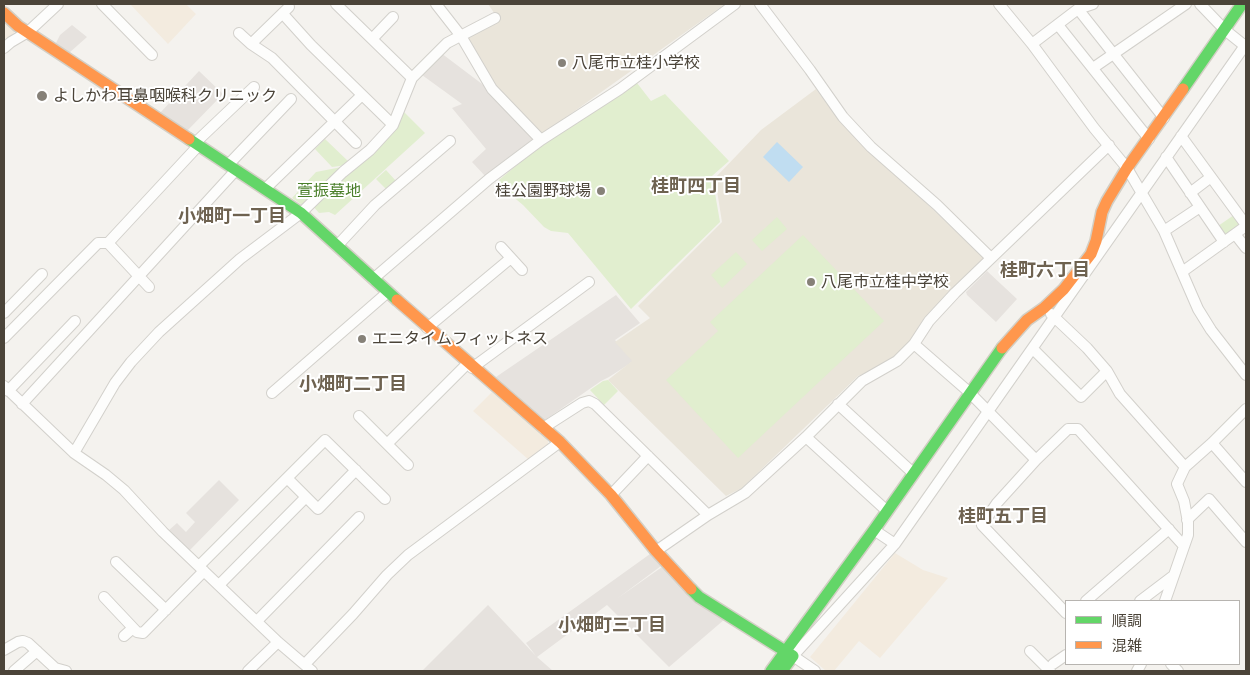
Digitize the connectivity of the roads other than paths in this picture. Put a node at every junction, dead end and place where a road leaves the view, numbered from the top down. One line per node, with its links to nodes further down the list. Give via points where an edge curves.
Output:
1 (58, 4): 18 (street)
2 (102, 4): 26 (street, via 114,10)
3 (336, 4): 21 (street)
4 (436, 4): 20 (street)
5 (735, 4): 38 (street, via 620,89)
6 (760, 4): 61 (street, via 843,117)
7 (999, 4): 23 (street)
8 (1092, 4): 12 (street)
9 (1186, 4): 27 (street)
10 (1200, 4): 17 (street)
11 (1242, 4): 17 (street)
12 (1074, 8): 16 (street); 27 (street)
13 (4, 12): 18 (street)
14 (392, 18): 21 (street)
15 (495, 18): 20 (street)
16 (1058, 25): 23 (street); 28 (street)
17 (1225, 30): 24 (street); 33 (street)
18 (28, 32): 25 (street); 41 (street)
19 (239, 33): 22 (street)
20 (461, 36): 29 (street, via 447,43); 38 (street, via 492,89)
21 (372, 39): 29 (street)
22 (251, 44): 31 (street, via 286,10 311,45); 34 (street, via 272,58)
23 (1032, 44): 42 (street)
24 (1245, 45): 36 (street)
25 (4, 48)
26 (152, 55)
27 (1114, 55): 28 (street); 33 (street)
28 (1093, 68): 37 (street)
29 (412, 78): 35 (street)
30 (254, 86): 41 (street)
31 (362, 95): 34 (street); 35 (street)
32 (291, 99): 44 (street)
33 (1164, 118): 37 (street)
34 (335, 121): 40 (street); 47 (street)
35 (393, 125): 51 (street)
36 (1181, 136): 43 (street); 46 (street)
37 (1150, 139): 45 (street)
38 (541, 140): 66 (street, via 489,179)
39 (450, 141): 57 (street, via 375,205)
40 (356, 143)
41 (197, 144): 44 (street); 56 (street)
42 (1109, 145): 45 (street); 61 (street)
43 (1166, 157): 48 (street); 49 (street)
44 (232, 167): 47 (street); 65 (street)
45 (1127, 168): 48 (street); 70 (street, via 1102,212 1091,254 1064,289)
46 (1211, 177): 49 (street); 52 (street)
47 (265, 189): 51 (street)
48 (1142, 192): 53 (street); 72 (street)
49 (1190, 193): 50 (street)
50 (1200, 207): 53 (street); 55 (street)
51 (301, 213): 57 (street); 94 (street, via 240,259 159,332 115,383)
52 (1246, 225): 54 (street)
53 (1164, 231): 63 (street)
54 (1235, 234): 55 (street); 59 (street)
55 (1224, 242): 63 (street)
56 (108, 243): 65 (street); 75 (street, via 98,243)
57 (337, 246): 66 (street)
58 (501, 247): 60 (street)
59 (1246, 248)
60 (511, 258): 62 (street); 74 (street)
61 (991, 258): 76 (street, via 929,321)
62 (522, 270)
63 (1182, 272): 80 (street, via 1211,330)
64 (42, 274): 71 (street)
65 (139, 276): 68 (street); 84 (street)
66 (373, 279): 69 (street)
67 (589, 282): 78 (street)
68 (149, 287)
69 (388, 292): 74 (street); 83 (street)
70 (1044, 308): 72 (street); 82 (street, via 1006,342)
71 (4, 313)
72 (1055, 318): 77 (street); 79 (street)
73 (76, 321): 81 (street)
74 (427, 328): 78 (street)
75 (4, 338)
76 (914, 344): 82 (street); 85 (street, via 897,361 862,380)
77 (1032, 349): 79 (street, via 1081,397); 87 (street)
78 (469, 366): 89 (street); 93 (street)
79 (1106, 371): 98 (street, via 1120,394)
80 (1246, 375)
81 (6, 389): 84 (street)
82 (969, 392): 87 (street); 100 (street)
83 (272, 394)
84 (22, 404): 94 (street)
85 (838, 404): 90 (street); 100 (street)
86 (1246, 409): 92 (street)
87 (988, 411): 96 (street); 113 (street)
88 (359, 416): 93 (street)
89 (543, 428): 91 (street); 95 (street, via 582,402 589,401)
90 (806, 437): 106 (street); 107 (street, via 745,493)
91 (560, 442): 103 (street); 135 (street, via 408,555 387,575)
92 (1212, 443): 98 (street); 102 (street)
93 (387, 444): 97 (street)
94 (74, 454): 117 (street, via 124,490)
95 (648, 456): 103 (street); 107 (street)
96 (1036, 460): 110 (street, via 1068,428 1078,429); 125 (street, via 997,503 982,525)
97 (408, 465)
98 (1185, 467): 109 (street, via 1177,484)
99 (356, 470): 101 (street, via 325,440); 104 (street, via 318,509); 105 (street)
100 (914, 473): 106 (street)
101 (287, 478): 104 (street); 117 (street)
102 (1246, 482)
103 (611, 495): 115 (street)
104 (306, 497): 119 (street)
105 (385, 499)
106 (887, 511): 111 (street)
107 (708, 516): 115 (street)
108 (359, 517): 126 (street)
109 (1187, 520): 112 (street, via 1209,499); 114 (street, via 1188,535)
110 (1169, 529): 114 (street); 121 (street)
111 (874, 530): 113 (street); 133 (street)
112 (1246, 542)
113 (895, 544): 133 (street)
114 (1183, 544): 118 (street)
115 (656, 551): 133 (street, via 699,597)
116 (116, 562): 124 (street)
117 (202, 568): 119 (street); 124 (street)
118 (1173, 576): 122 (street); 123 (street)
119 (219, 585): 126 (street)
120 (104, 597): 127 (street)
121 (1087, 600)
122 (1141, 600)
123 (1165, 600)
124 (166, 610): 127 (street, via 143,633)
125 (1065, 613)
126 (257, 621): 129 (street)
127 (133, 628): 128 (street)
128 (124, 636)
129 (278, 642): 135 (street); 139 (street)
130 (4, 650): 131 (street, via 23,641)
131 (37, 651): 137 (street); 138 (street, via 54,668)
132 (1030, 652): 136 (street)
133 (789, 653): 140 (street); 141 (street); 142 (street)
134 (1065, 656): 136 (street)
135 (309, 668)
136 (1051, 669)
137 (14, 671)
138 (66, 671)
139 (248, 671)
140 (771, 671)
141 (782, 671)
142 (815, 671)

